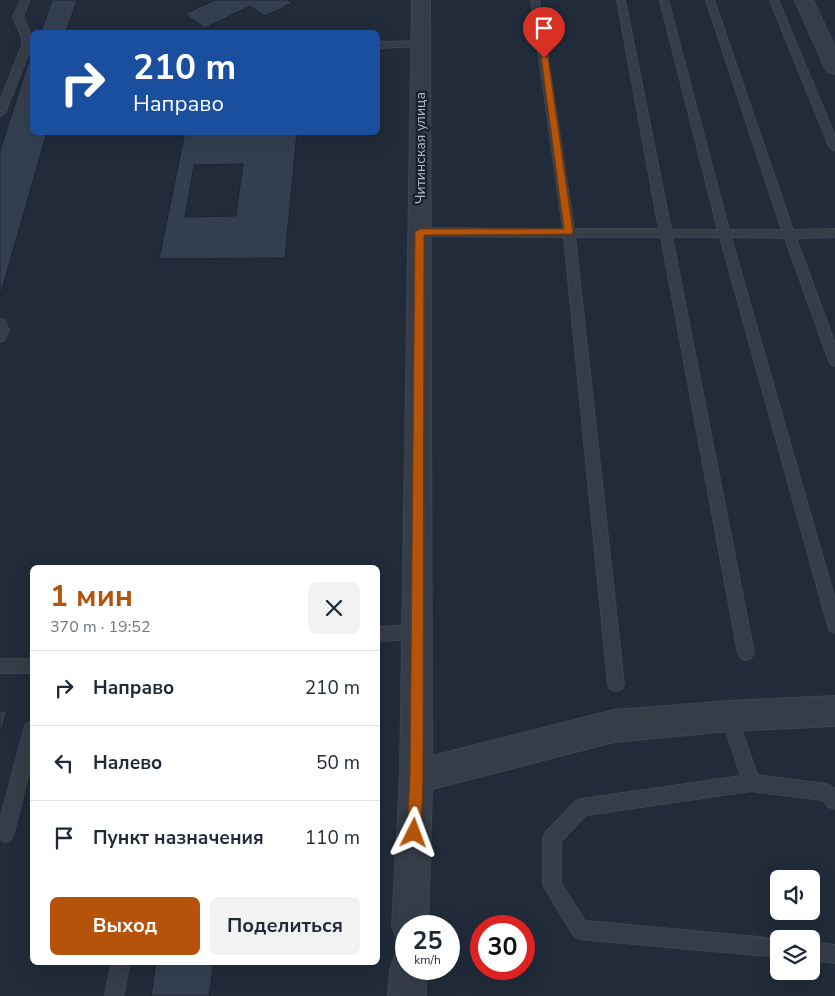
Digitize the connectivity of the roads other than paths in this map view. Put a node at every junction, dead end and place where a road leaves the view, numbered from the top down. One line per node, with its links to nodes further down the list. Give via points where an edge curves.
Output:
1 (25, 0): 13 (lane, via 18,17 27,45)
2 (421, 0): 9 (street, Читинская улица)
3 (535, 0): 17 (lane)
4 (621, 0): 18 (lane)
5 (664, 0): 19 (lane)
6 (710, 0): 21 (lane)
7 (774, 0): 15 (lane)
8 (804, 0): 11 (street)
9 (421, 44): 10 (lane); 16 (street, Читинская улица)
10 (380, 45)
11 (835, 68)
12 (0, 77): 13 (lane)
13 (13, 77): 14 (lane)
14 (0, 113)
15 (835, 148)
16 (420, 232): 17 (lane); 26 (street, Читинская улица)
17 (569, 232): 18 (lane); 31 (lane)
18 (667, 232): 19 (lane); 28 (lane)
19 (724, 232): 21 (lane); 25 (lane)
20 (835, 233): 21 (lane)
21 (789, 234): 24 (lane)
22 (0, 323): 23 (lane, via 3,330)
23 (0, 337)
24 (835, 361)
25 (835, 626)
26 (416, 632): 27 (lane); 35 (street, Читинская улица)
27 (380, 634)
28 (746, 653)
29 (0, 666): 30 (lane)
30 (30, 666)
31 (616, 684)
32 (835, 711): 33 (street)
33 (729, 716): 35 (street, via 614,726); 36 (lane)
34 (30, 738): 38 (lane)
35 (416, 777): 39 (street, Читинская улица)
36 (750, 783): 37 (lane, via 826,792); 40 (lane, via 582,808 552,838 552,885 580,930)
37 (835, 801)
38 (5, 833)
39 (410, 915)
40 (770, 947)
41 (820, 953): 42 (lane)
42 (835, 954)
43 (120, 965): 45 (lane)
44 (408, 980): 46 (street)
45 (114, 996)
46 (407, 996)

